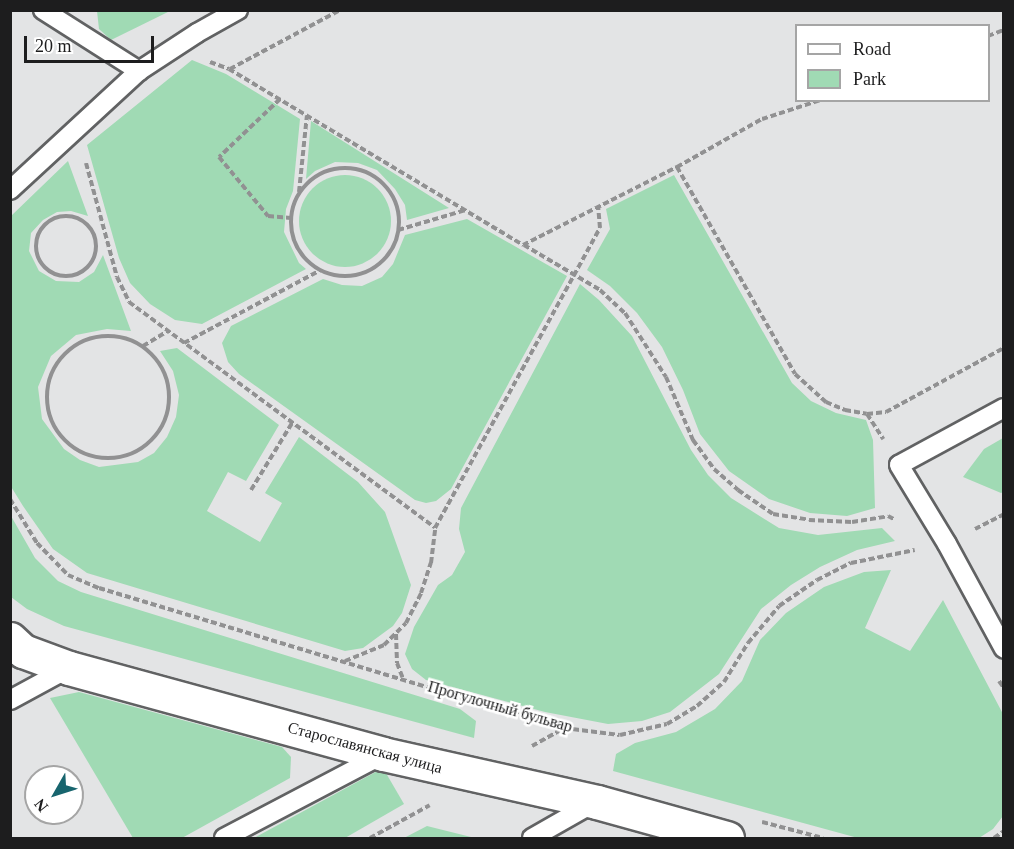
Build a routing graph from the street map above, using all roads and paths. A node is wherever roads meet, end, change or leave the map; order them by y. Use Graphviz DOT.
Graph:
graph roads {
  1 [pos="43,10"];
  2 [pos="238,10"];
  3 [pos="340,10"];
  4 [pos="139,71"];
  5 [pos="280,99"];
  6 [pos="815,102"];
  7 [pos="307,116"];
  8 [pos="75,129"];
  9 [pos="677,167"];
  10 [pos="10,190"];
  11 [pos="299,193"];
  12 [pos="598,206"];
  13 [pos="466,210"];
  14 [pos="291,218"];
  15 [pos="398,230"];
  16 [pos="104,231"];
  17 [pos="94,234"];
  18 [pos="523,245"];
  19 [pos="321,270"];
  20 [pos="575,273"];
  21 [pos="168,331"];
  22 [pos="184,343"];
  23 [pos="143,346"];
  24 [pos="1004,348"];
  25 [pos="1004,408"];
  26 [pos="292,423"];
  27 [pos="251,490"];
  28 [pos="10,499"];
  29 [pos="1004,514"];
  30 [pos="435,528"];
  31 [pos="947,544"];
  32 [pos="996,618"];
  33 [pos="396,633"];
  34 [pos="10,639"];
  35 [pos="1004,648"];
  36 [pos="344,662"];
  37 [pos="69,668"];
  38 [pos="403,680"];
  39 [pos="10,700"];
  40 [pos="564,728"];
  41 [pos="528,748"];
  42 [pos="383,754"];
  43 [pos="478,777"];
  44 [pos="597,802"];
  45 [pos="1004,831"];
  46 [pos="224,838"];
  47 [pos="370,838"];
  48 [pos="532,838"];
  49 [pos="727,838"];
  50 [pos="994,838"];
  1 -- 4 [label="lane"];
  2 -- 4 [label="lane"];
  3 -- 5 [label="path"];
  4 -- 8 [label="lane"];
  5 -- 7 [label="path"];
  5 -- 14 [label="path"];
  6 -- 9 [label="path"];
  7 -- 11 [label="path"];
  7 -- 13 [label="path"];
  8 -- 10 [label="lane"];
  8 -- 16 [label="path"];
  9 -- 12 [label="path"];
  9 -- 24 [label="path"];
  11 -- 14 [label="path"];
  11 -- 15 [label="path"];
  12 -- 18 [label="path"];
  12 -- 20 [label="path"];
  13 -- 15 [label="path"];
  13 -- 18 [label="path"];
  14 -- 19 [label="path"];
  15 -- 19 [label="path"];
  16 -- 17 [label="path"];
  16 -- 21 [label="path"];
  17 -- 17 [label="path"];
  18 -- 20 [label="path"];
  19 -- 22 [label="path"];
  20 -- 30 [label="path"];
  20 -- 31 [label="path"];
  21 -- 22 [label="path"];
  21 -- 23 [label="path"];
  22 -- 26 [label="path"];
  23 -- 23 [label="path"];
  25 -- 31 [label="lane"];
  26 -- 27 [label="path"];
  26 -- 30 [label="path"];
  28 -- 36 [label="path, Прогулочный бульвар"];
  29 -- 31 [label="path, Прогулочный бульвар"];
  30 -- 33 [label="path"];
  31 -- 32 [label="lane"];
  31 -- 40 [label="path, Прогулочный бульвар"];
  32 -- 35 [label="lane"];
  33 -- 36 [label="path"];
  33 -- 38 [label="path"];
  34 -- 37 [label="street, Старославянская улица"];
  36 -- 38 [label="path, Прогулочный бульвар"];
  37 -- 39 [label="lane"];
  37 -- 42 [label="street, Старославянская улица"];
  38 -- 40 [label="path, Прогулочный бульвар"];
  40 -- 41 [label="path"];
  42 -- 43 [label="street, Старославянская улица"];
  42 -- 46 [label="lane"];
  43 -- 44 [label="street, Старославянская улица"];
  43 -- 47 [label="path"];
  44 -- 48 [label="lane"];
  44 -- 49 [label="street, Старославянская улица"];
  45 -- 50 [label="path"];
}
